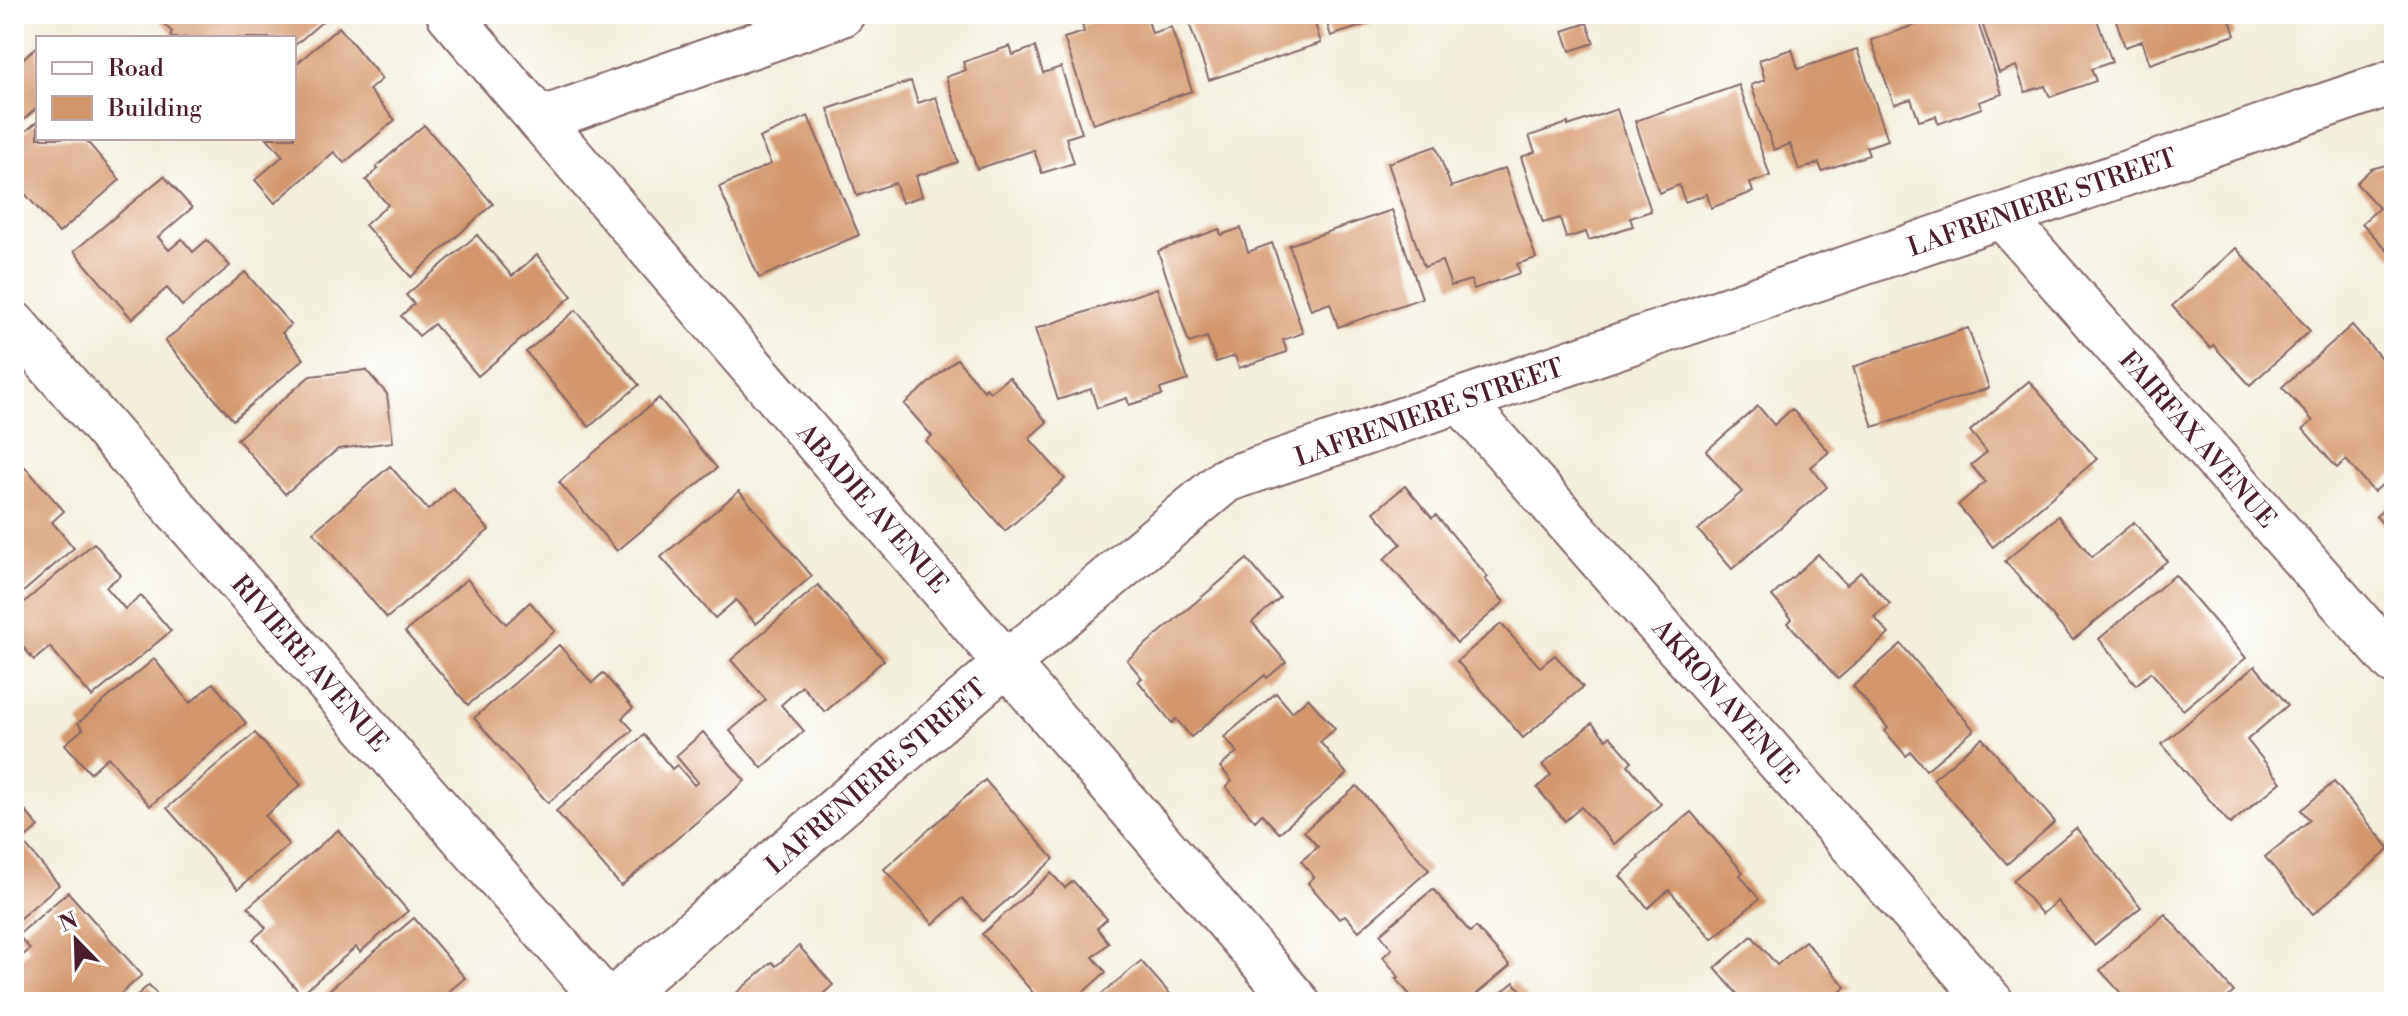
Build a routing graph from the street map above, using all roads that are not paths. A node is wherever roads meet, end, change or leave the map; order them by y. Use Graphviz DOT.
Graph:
graph roads {
  1 [pos="449,14"];
  2 [pos="842,14"];
  3 [pos="2394,82"];
  4 [pos="540,120"];
  5 [pos="2002,216"];
  6 [pos="14,324"];
  7 [pos="1461,401"];
  8 [pos="2394,662"];
  9 [pos="1007,663"];
  10 [pos="609,1002"];
  11 [pos="1297,1002"];
  12 [pos="1991,1002"];
  1 -- 4 [label="street, ABADIE AVENUE"];
  2 -- 4 [label="street"];
  3 -- 5 [label="street, LAFRENIERE STREET"];
  4 -- 9 [label="street, ABADIE AVENUE"];
  5 -- 7 [label="street, LAFRENIERE STREET"];
  5 -- 8 [label="street, FAIRFAX AVENUE"];
  6 -- 10 [label="street, RIVIERE AVENUE"];
  7 -- 9 [label="street, LAFRENIERE STREET"];
  7 -- 12 [label="street, AKRON AVENUE"];
  9 -- 10 [label="street, LAFRENIERE STREET"];
  9 -- 11 [label="street, ABADIE AVENUE"];
}
